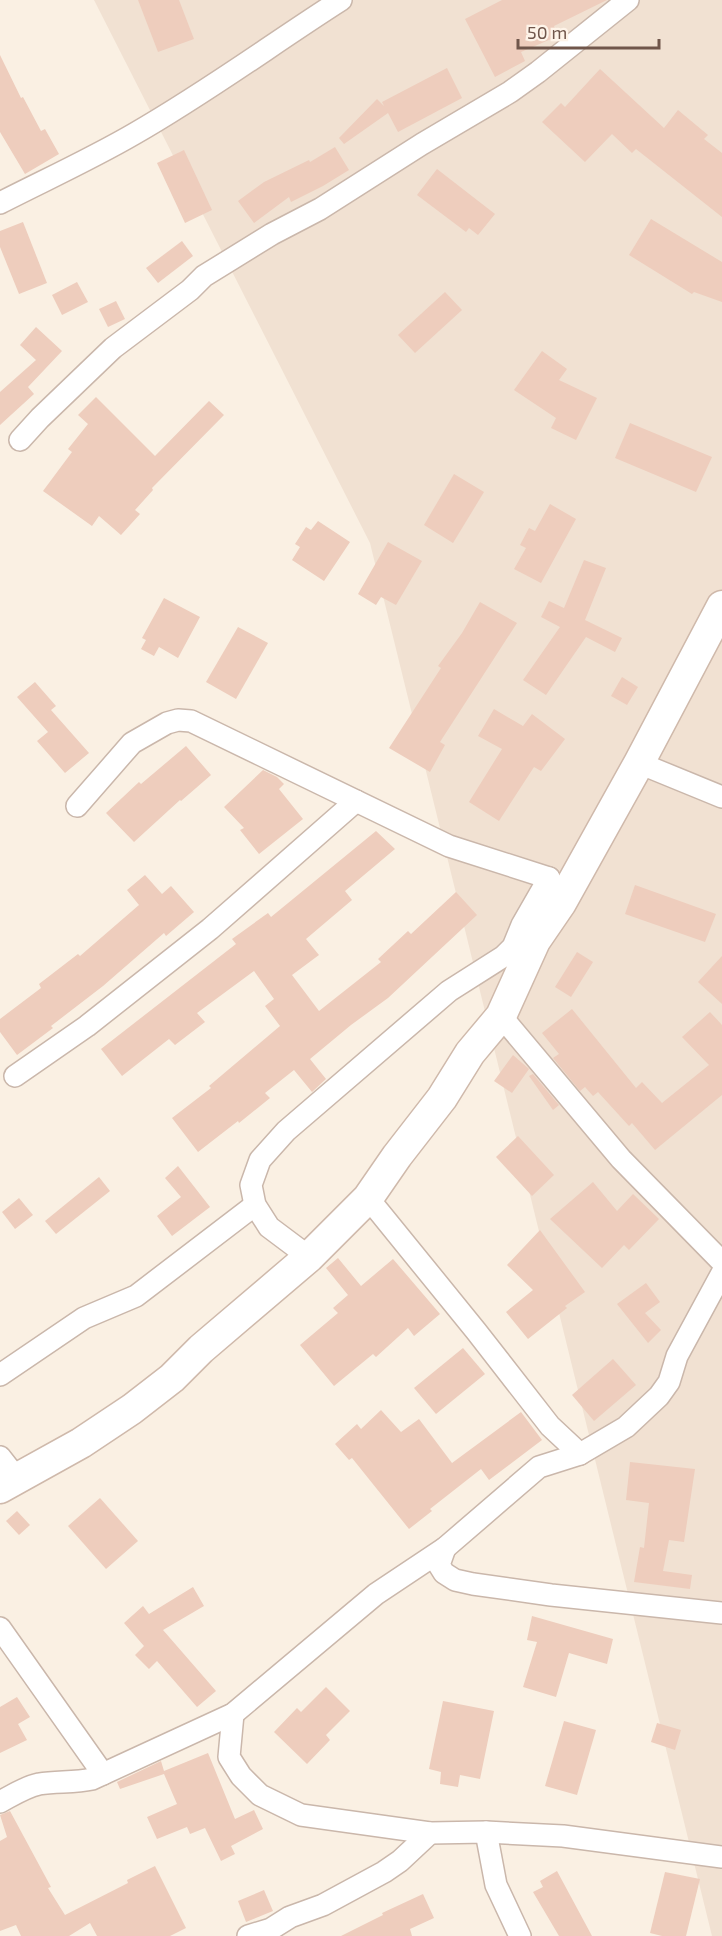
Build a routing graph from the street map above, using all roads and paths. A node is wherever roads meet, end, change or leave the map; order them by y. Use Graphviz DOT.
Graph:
graph roads {
  1 [pos="341,0"];
  2 [pos="628,0"];
  3 [pos="0,203"];
  4 [pos="20,440"];
  5 [pos="722,606"];
  6 [pos="639,762"];
  7 [pos="722,797"];
  8 [pos="356,801"];
  9 [pos="77,806"];
  10 [pos="555,891"];
  11 [pos="501,1016"];
  12 [pos="15,1076"];
  13 [pos="368,1198"];
  14 [pos="255,1205"];
  15 [pos="309,1257"];
  16 [pos="722,1262"];
  17 [pos="722,1273"];
  18 [pos="0,1375"];
  19 [pos="580,1454"];
  20 [pos="6,1475"];
  21 [pos="445,1548"];
  22 [pos="722,1613"];
  23 [pos="0,1628"];
  24 [pos="232,1714"];
  25 [pos="103,1774"];
  26 [pos="0,1802"];
  27 [pos="486,1832"];
  28 [pos="430,1833"];
  29 [pos="722,1857"];
  30 [pos="272,1932"];
  31 [pos="248,1936"];
  32 [pos="520,1936"];
  1 -- 3 [label="street"];
  2 -- 4 [label="street"];
  5 -- 6 [label="street"];
  6 -- 7 [label="street"];
  6 -- 10 [label="street"];
  8 -- 9 [label="street"];
  8 -- 10 [label="street"];
  8 -- 12 [label="street"];
  10 -- 11 [label="street"];
  10 -- 14 [label="street"];
  11 -- 13 [label="street"];
  11 -- 16 [label="street"];
  13 -- 15 [label="street"];
  13 -- 19 [label="street"];
  14 -- 15 [label="street"];
  14 -- 18 [label="street"];
  15 -- 20 [label="street"];
  17 -- 19 [label="street"];
  19 -- 21 [label="street"];
  21 -- 22 [label="street"];
  21 -- 24 [label="street"];
  23 -- 25 [label="street"];
  24 -- 25 [label="street"];
  24 -- 28 [label="street"];
  25 -- 26 [label="street"];
  27 -- 28 [label="street"];
  27 -- 29 [label="street"];
  27 -- 32 [label="street"];
  28 -- 30 [label="street"];
  30 -- 31 [label="street"];
}
